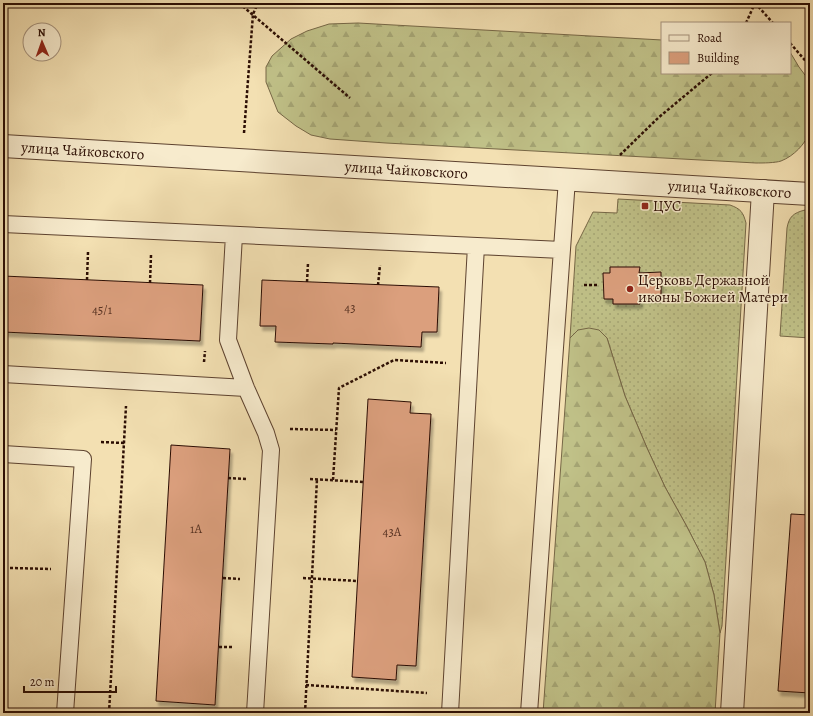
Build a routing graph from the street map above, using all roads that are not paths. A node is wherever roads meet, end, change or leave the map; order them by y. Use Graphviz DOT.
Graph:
graph roads {
  1 [pos="3,146"];
  2 [pos="567,179"];
  3 [pos="763,191"];
  4 [pos="810,194"];
  5 [pos="3,224"];
  6 [pos="234,235"];
  7 [pos="476,246"];
  8 [pos="562,250"];
  9 [pos="3,374"];
  10 [pos="246,388"];
  11 [pos="3,454"];
  12 [pos="65,713"];
  13 [pos="255,713"];
  14 [pos="450,713"];
  15 [pos="529,713"];
  16 [pos="732,713"];
  1 -- 2 [label="street, улица Чайковского"];
  2 -- 3 [label="street, улица Чайковского"];
  2 -- 8 [label="lane"];
  3 -- 4 [label="street, улица Чайковского"];
  3 -- 16 [label="street"];
  5 -- 6 [label="lane"];
  6 -- 7 [label="lane"];
  6 -- 10 [label="lane"];
  7 -- 8 [label="lane"];
  7 -- 14 [label="lane"];
  8 -- 15 [label="lane"];
  9 -- 10 [label="lane"];
  10 -- 13 [label="lane"];
  11 -- 12 [label="lane"];
}
